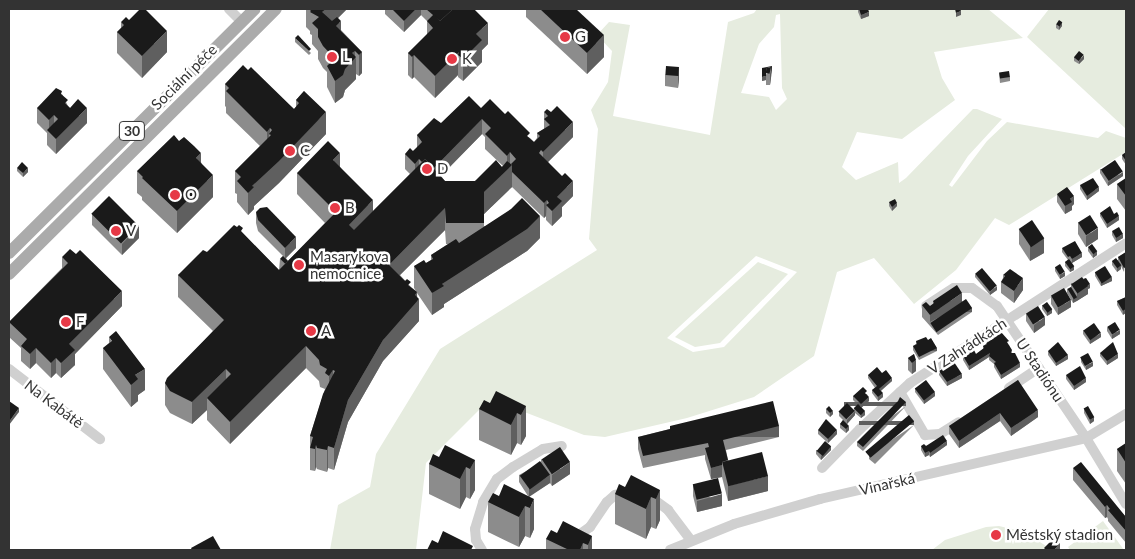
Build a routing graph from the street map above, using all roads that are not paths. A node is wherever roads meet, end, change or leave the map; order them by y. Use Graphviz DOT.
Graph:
graph roads {
  1 [pos="229,9"];
  2 [pos="255,9"];
  3 [pos="276,9"];
  4 [pos="242,22"];
  5 [pos="1126,243"];
  6 [pos="9,253"];
  7 [pos="9,274"];
  8 [pos="926,306"];
  9 [pos="1007,320"];
  10 [pos="1039,368"];
  11 [pos="9,369"];
  12 [pos="900,392"];
  13 [pos="996,397"];
  14 [pos="1126,414"];
  15 [pos="964,418"];
  16 [pos="1086,438"];
  17 [pos="100,439"];
  18 [pos="562,446"];
  19 [pos="822,468"];
  20 [pos="1126,504"];
  21 [pos="691,540"];
  22 [pos="562,543"];
  23 [pos="482,550"];
  24 [pos="670,550"];
  1 -- 4 [label="street"];
  2 -- 4 [label="main road, Sociální péče / 30"];
  3 -- 7 [label="main road, Sociální péče / 30"];
  4 -- 6 [label="main road, Sociální péče / 30"];
  5 -- 9 [label="street, V Zahrádkách"];
  8 -- 9 [label="street, U Stadiónu"];
  9 -- 10 [label="street, U Stadiónu"];
  9 -- 12 [label="street, V Zahrádkách"];
  10 -- 13 [label="street"];
  10 -- 16 [label="street, U Stadiónu"];
  11 -- 17 [label="street, Na Kabátě"];
  12 -- 15 [label="street"];
  12 -- 19 [label="street, V Zahrádkách"];
  14 -- 16 [label="street, Vinařská"];
  16 -- 20 [label="street, U Stadiónu"];
  16 -- 21 [label="street, Vinařská"];
  18 -- 23 [label="street"];
  21 -- 22 [label="street"];
  21 -- 24 [label="street, Vinařská"];
}
